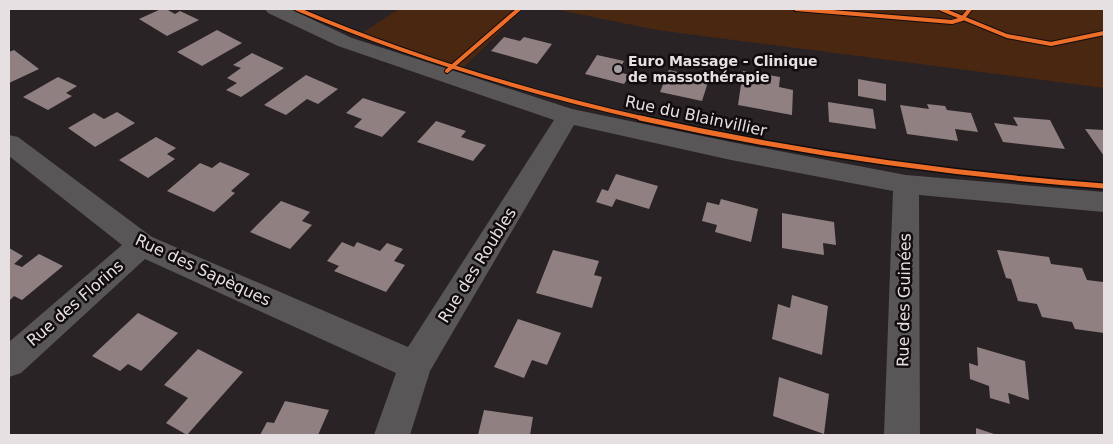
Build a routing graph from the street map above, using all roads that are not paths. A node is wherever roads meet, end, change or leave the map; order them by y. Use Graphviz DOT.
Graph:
graph roads {
  1 [pos="275,9"];
  2 [pos="568,116"];
  3 [pos="9,143"];
  4 [pos="906,184"];
  5 [pos="1104,202"];
  6 [pos="142,245"];
  7 [pos="9,362"];
  8 [pos="415,366"];
  9 [pos="392,435"];
  10 [pos="902,435"];
  1 -- 2 [label="street, Rue du Blainvillier"];
  2 -- 4 [label="street, Rue du Blainvillier"];
  2 -- 8 [label="street, Rue des Roubles"];
  3 -- 6 [label="street, Rue des Sapèques"];
  4 -- 5 [label="street, Rue du Blainvillier"];
  4 -- 10 [label="street, Rue des Guinées"];
  6 -- 7 [label="street, Rue des Florins"];
  6 -- 8 [label="street, Rue des Sapèques"];
  8 -- 9 [label="street, Rue des Roubles"];
}
